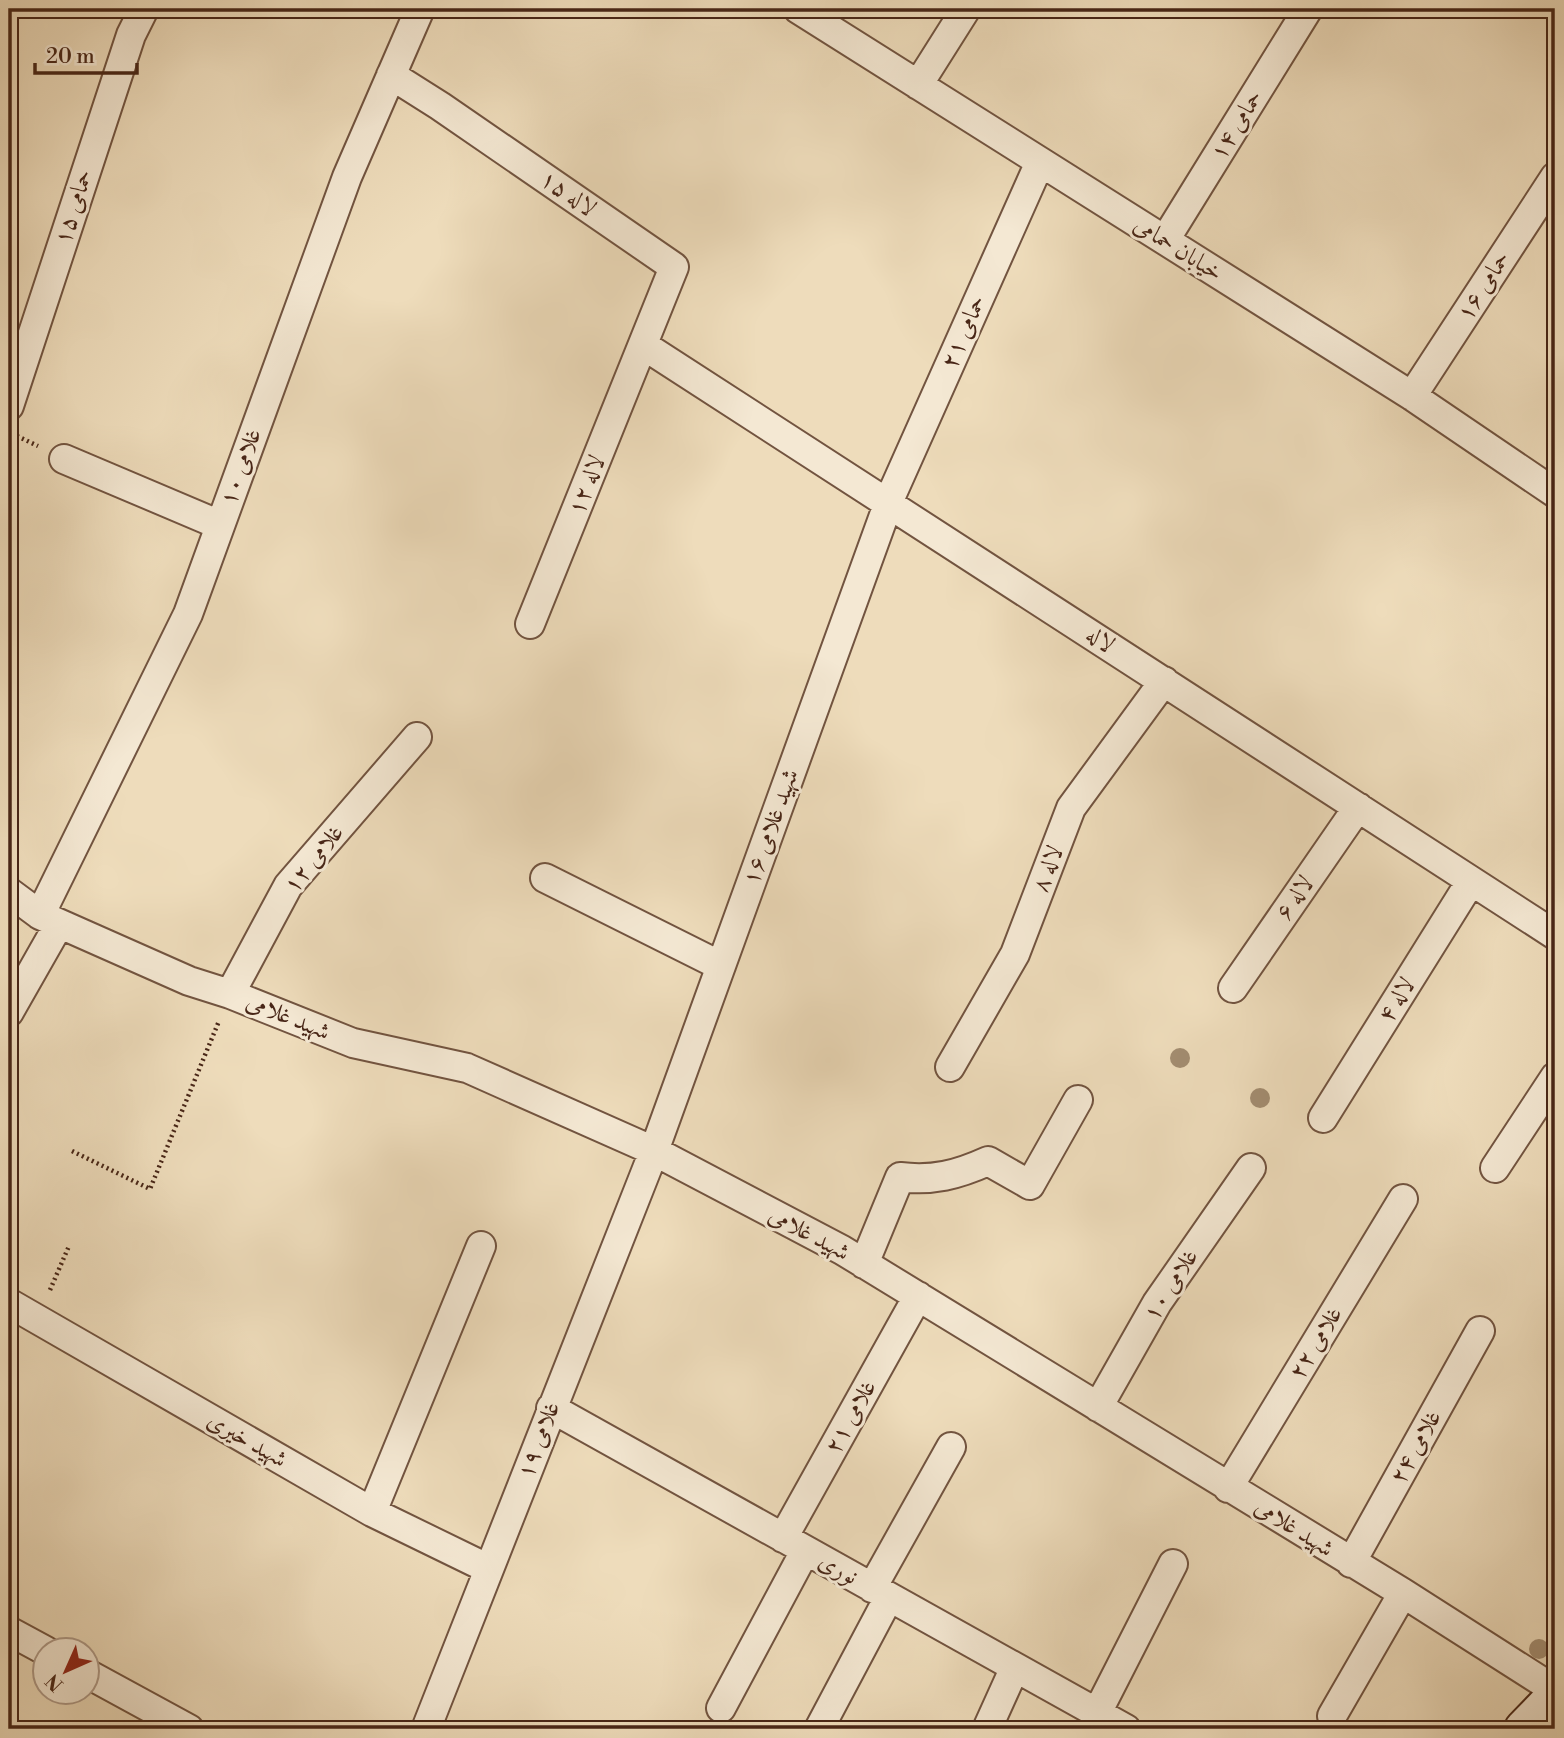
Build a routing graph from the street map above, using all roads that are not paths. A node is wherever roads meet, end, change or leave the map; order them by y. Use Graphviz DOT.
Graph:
graph roads {
  1 [pos="144,9"];
  2 [pos="420,9"];
  3 [pos="798,9"];
  4 [pos="966,9"];
  5 [pos="1308,9"];
  6 [pos="391,75"];
  7 [pos="918,85"];
  8 [pos="1040,162"];
  9 [pos="1555,177"];
  10 [pos="1165,240"];
  11 [pos="643,345"];
  12 [pos="1412,396"];
  13 [pos="9,406"];
  14 [pos="64,458"];
  15 [pos="1555,493"];
  16 [pos="889,503"];
  17 [pos="220,525"];
  18 [pos="530,624"];
  19 [pos="1164,681"];
  20 [pos="417,737"];
  21 [pos="1358,807"];
  22 [pos="545,878"];
  23 [pos="1471,881"];
  24 [pos="9,892"];
  25 [pos="49,920"];
  26 [pos="1555,935"];
  27 [pos="721,966"];
  28 [pos="1233,988"];
  29 [pos="230,994"];
  30 [pos="9,1012"];
  31 [pos="950,1067"];
  32 [pos="1555,1077"];
  33 [pos="1078,1100"];
  34 [pos="1323,1118"];
  35 [pos="654,1151"];
  36 [pos="1251,1168"];
  37 [pos="1494,1168"];
  38 [pos="1404,1199"];
  39 [pos="481,1246"];
  40 [pos="864,1264"];
  41 [pos="918,1296"];
  42 [pos="9,1303"];
  43 [pos="1480,1331"];
  44 [pos="1098,1407"];
  45 [pos="551,1408"];
  46 [pos="951,1447"];
  47 [pos="1228,1488"];
  48 [pos="372,1512"];
  49 [pos="794,1544"];
  50 [pos="1351,1563"];
  51 [pos="1173,1564"];
  52 [pos="489,1569"];
  53 [pos="881,1592"];
  54 [pos="1403,1593"];
  55 [pos="9,1632"];
  56 [pos="32,1644"];
  57 [pos="1015,1667"];
  58 [pos="102,1682"];
  59 [pos="1555,1690"];
  60 [pos="1555,1697"];
  61 [pos="721,1708"];
  62 [pos="1332,1716"];
  63 [pos="1109,1723"];
  64 [pos="189,1729"];
  65 [pos="426,1729"];
  66 [pos="819,1729"];
  67 [pos="987,1729"];
  68 [pos="1524,1729"];
  1 -- 13 [label="street, حمامی ۱۵"];
  2 -- 6 [label="street, غلامی ۱۰"];
  3 -- 7 [label="street, خیابان حمامی"];
  4 -- 7 [label="street"];
  5 -- 10 [label="street, حمامی ۱۴"];
  6 -- 11 [label="street, لاله ۱۵"];
  6 -- 17 [label="street, غلامی ۱۰"];
  7 -- 8 [label="street, خیابان حمامی"];
  8 -- 10 [label="street, خیابان حمامی"];
  8 -- 16 [label="street, حمامی ۲۱"];
  9 -- 12 [label="street, حمامی ۱۶"];
  10 -- 12 [label="street, خیابان حمامی"];
  11 -- 16 [label="street, لاله"];
  11 -- 18 [label="street, لاله ۱۲"];
  12 -- 15 [label="street, خیابان حمامی"];
  14 -- 17 [label="street"];
  16 -- 19 [label="street, لاله"];
  16 -- 27 [label="street, شهید غلامی ۱۶"];
  17 -- 25 [label="street, غلامی ۱۰"];
  19 -- 21 [label="street, لاله"];
  19 -- 31 [label="street, لاله ۸"];
  20 -- 29 [label="street, غلامی ۱۲"];
  21 -- 23 [label="street, لاله"];
  21 -- 28 [label="street, لاله ۶"];
  22 -- 27 [label="street"];
  23 -- 26 [label="street, لاله"];
  23 -- 34 [label="street, لاله ۴"];
  24 -- 25 [label="street, شهید غلامی"];
  25 -- 29 [label="street, شهید غلامی"];
  25 -- 30 [label="street, غلامی ۱۰"];
  27 -- 35 [label="street, شهید غلامی ۱۶"];
  29 -- 35 [label="street, شهید غلامی"];
  32 -- 37 [label="street"];
  33 -- 40 [label="street"];
  35 -- 40 [label="street, شهید غلامی"];
  35 -- 45 [label="street, غلامی ۱۹"];
  36 -- 44 [label="street, غلامی ۱۰"];
  38 -- 47 [label="street, غلامی ۲۲"];
  39 -- 48 [label="street"];
  40 -- 41 [label="street, شهید غلامی"];
  41 -- 44 [label="street, شهید غلامی"];
  41 -- 49 [label="street, غلامی ۲۱"];
  42 -- 48 [label="street, شهید خیری"];
  43 -- 50 [label="street, غلامی ۲۴"];
  44 -- 47 [label="street, شهید غلامی"];
  45 -- 49 [label="street, نوری"];
  45 -- 52 [label="street, غلامی ۱۹"];
  46 -- 53 [label="street"];
  47 -- 50 [label="street, شهید غلامی"];
  48 -- 52 [label="street, شهید خیری"];
  49 -- 53 [label="street, نوری"];
  49 -- 61 [label="street, غلامی ۲۱"];
  50 -- 54 [label="street, شهید غلامی"];
  51 -- 63 [label="street"];
  52 -- 65 [label="street, غلامی ۱۹"];
  53 -- 57 [label="street, نوری"];
  53 -- 66 [label="street"];
  54 -- 59 [label="street, شهید غلامی"];
  54 -- 62 [label="street"];
  55 -- 56 [label="street"];
  57 -- 63 [label="street, نوری"];
  57 -- 67 [label="street"];
  58 -- 64 [label="street"];
  60 -- 68 [label="street"];
}
